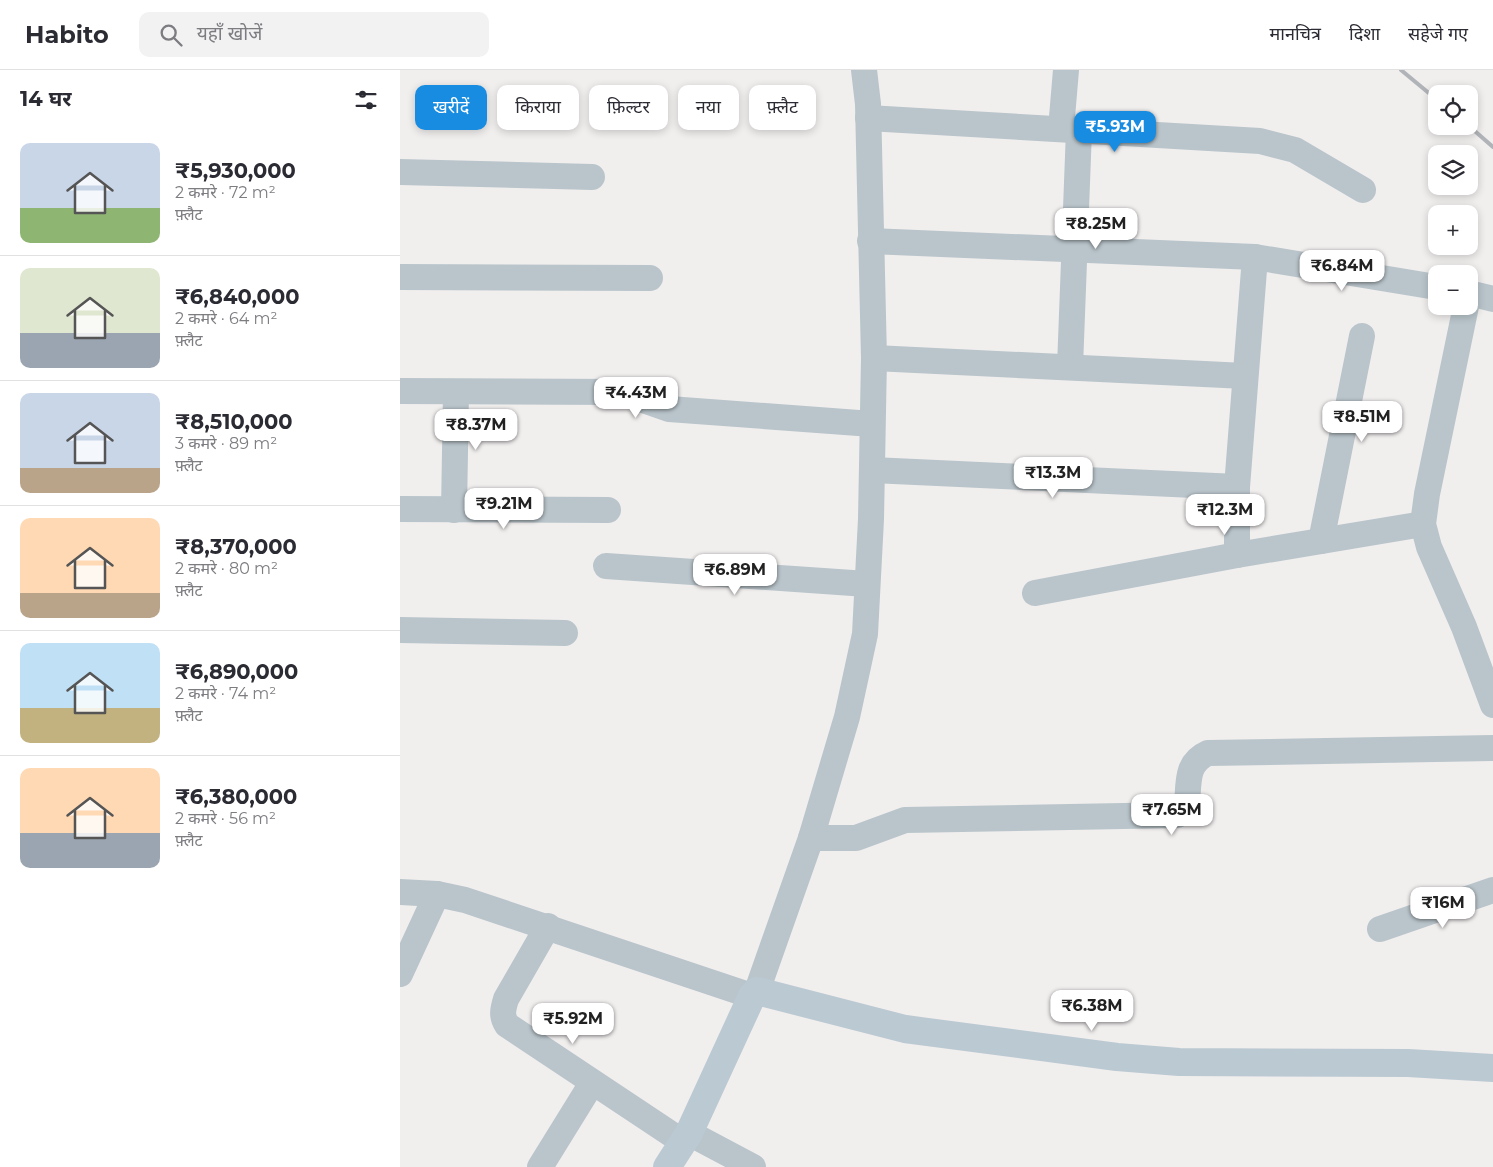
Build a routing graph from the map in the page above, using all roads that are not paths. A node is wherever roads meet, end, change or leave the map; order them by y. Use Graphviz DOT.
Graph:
graph roads {
  1 [pos="864,70"];
  2 [pos="1066,70"];
  3 [pos="868,118"];
  4 [pos="1070,130"];
  5 [pos="400,172"];
  6 [pos="592,177"];
  7 [pos="1363,190"];
  8 [pos="870,241"];
  9 [pos="1076,249"];
  10 [pos="1255,256"];
  11 [pos="400,277"];
  12 [pos="650,278"];
  13 [pos="1428,286"];
  14 [pos="1478,296"];
  15 [pos="1493,300"];
  16 [pos="1464,315"];
  17 [pos="1362,336"];
  18 [pos="874,358"];
  19 [pos="1070,367"];
  20 [pos="1245,376"];
  21 [pos="400,391"];
  22 [pos="456,392"];
  23 [pos="872,424"];
  24 [pos="872,470"];
  25 [pos="1236,487"];
  26 [pos="400,509"];
  27 [pos="454,510"];
  28 [pos="608,510"];
  29 [pos="1423,524"];
  30 [pos="1321,541"];
  31 [pos="1237,555"];
  32 [pos="606,566"];
  33 [pos="867,584"];
  34 [pos="1035,593"];
  35 [pos="400,630"];
  36 [pos="565,633"];
  37 [pos="1493,705"];
  38 [pos="1493,748"];
  39 [pos="811,838"];
  40 [pos="1493,890"];
  41 [pos="400,892"];
  42 [pos="437,894"];
  43 [pos="548,926"];
  44 [pos="1380,929"];
  45 [pos="400,974"];
  46 [pos="755,993"];
  47 [pos="1493,1068"];
  48 [pos="592,1083"];
  49 [pos="686,1138"];
  50 [pos="540,1167"];
  51 [pos="667,1167"];
  52 [pos="753,1167"];
  1 -- 3 [label="street"];
  2 -- 4 [label="street"];
  3 -- 4 [label="street"];
  3 -- 8 [label="street"];
  4 -- 7 [label="street"];
  4 -- 9 [label="street"];
  5 -- 6 [label="street"];
  8 -- 9 [label="street"];
  8 -- 18 [label="street"];
  9 -- 10 [label="street"];
  9 -- 19 [label="street"];
  10 -- 13 [label="street"];
  10 -- 20 [label="street"];
  11 -- 12 [label="street"];
  14 -- 15 [label="street"];
  16 -- 29 [label="street"];
  17 -- 30 [label="street"];
  18 -- 19 [label="street"];
  18 -- 23 [label="street"];
  19 -- 20 [label="street"];
  20 -- 25 [label="street"];
  21 -- 22 [label="street"];
  22 -- 23 [label="street"];
  22 -- 27 [label="street"];
  23 -- 24 [label="street"];
  24 -- 25 [label="street"];
  24 -- 33 [label="street"];
  25 -- 31 [label="street"];
  26 -- 27 [label="street"];
  27 -- 28 [label="street"];
  29 -- 30 [label="street"];
  29 -- 37 [label="street"];
  30 -- 31 [label="street"];
  31 -- 34 [label="street"];
  32 -- 33 [label="street"];
  33 -- 39 [label="street"];
  35 -- 36 [label="street"];
  38 -- 39 [label="street"];
  39 -- 46 [label="street"];
  40 -- 44 [label="street"];
  41 -- 42 [label="street"];
  42 -- 43 [label="street"];
  42 -- 45 [label="street"];
  43 -- 46 [label="street"];
  43 -- 48 [label="street"];
  46 -- 47 [label="street"];
  46 -- 49 [label="street"];
  48 -- 49 [label="street"];
  48 -- 50 [label="street"];
  49 -- 51 [label="street"];
  49 -- 52 [label="street"];
}
